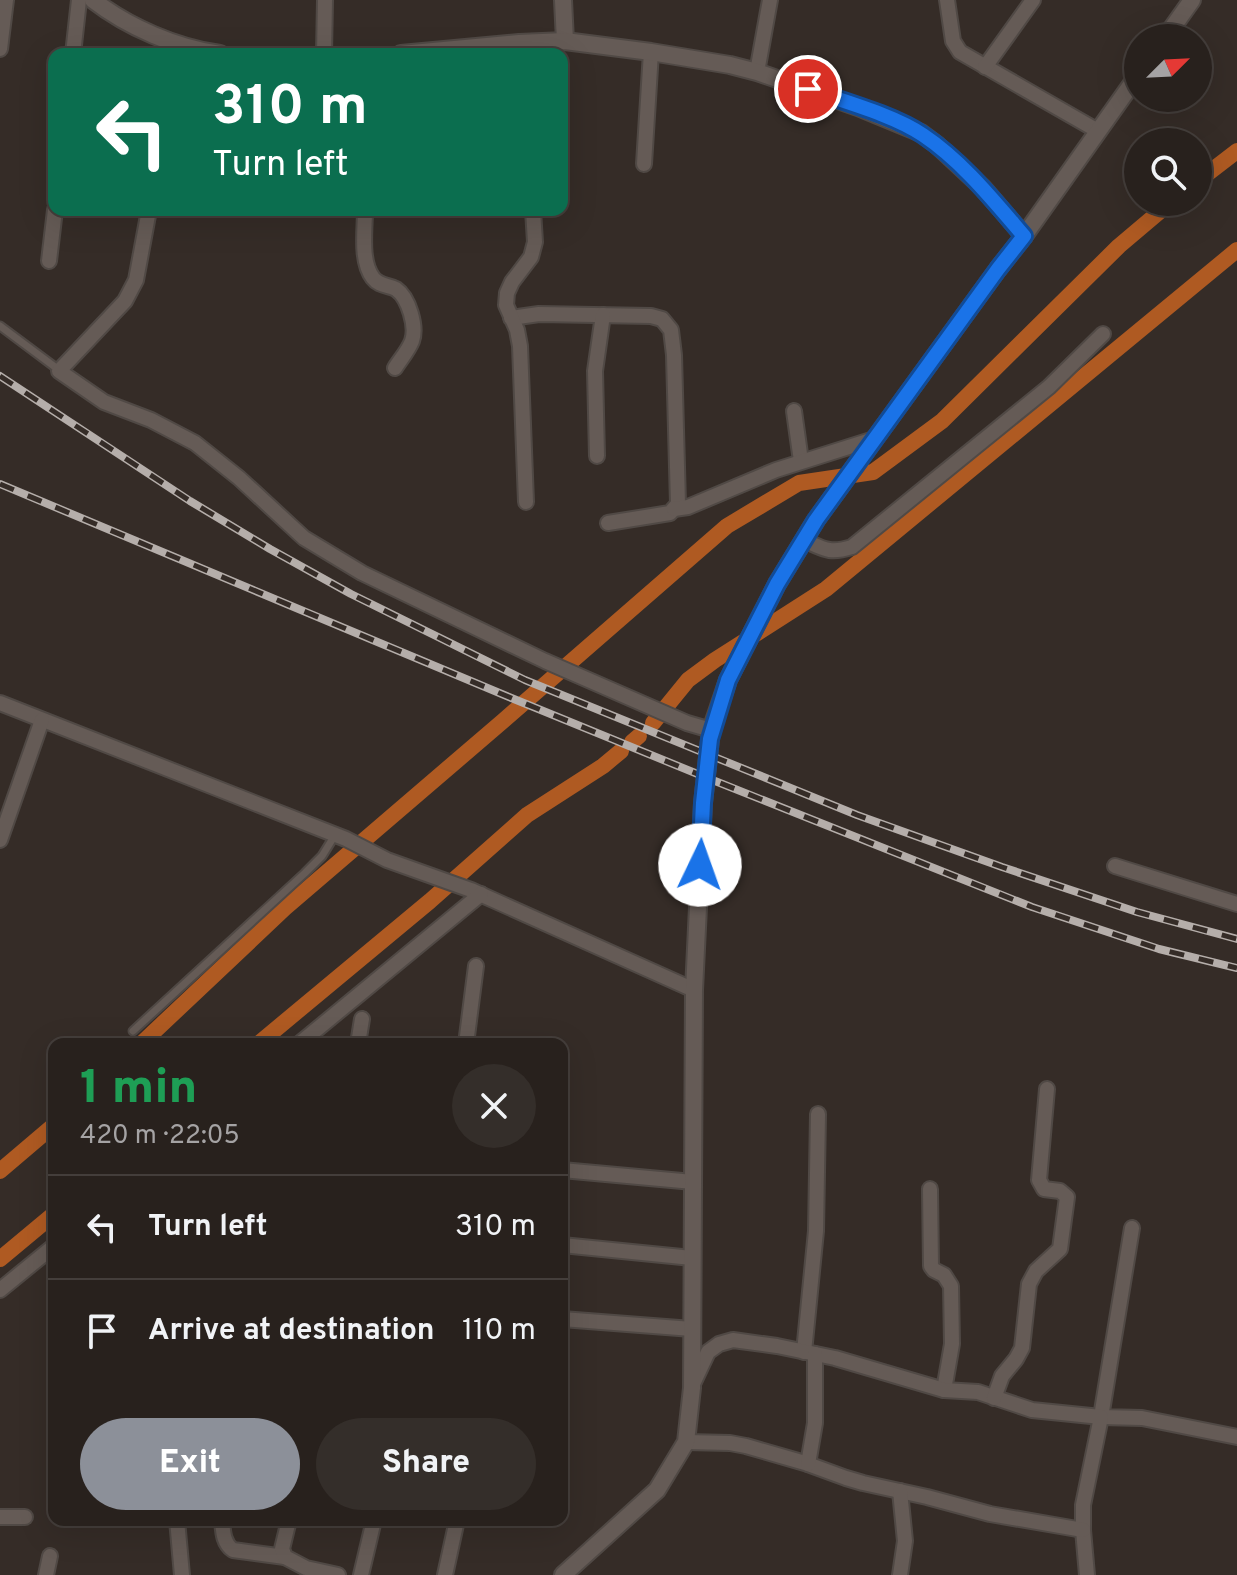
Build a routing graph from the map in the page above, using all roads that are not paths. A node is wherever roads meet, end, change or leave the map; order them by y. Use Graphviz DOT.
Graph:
graph roads {
  1 [pos="6,0"];
  2 [pos="79,0"];
  3 [pos="93,0"];
  4 [pos="325,0"];
  5 [pos="563,0"];
  6 [pos="770,0"];
  7 [pos="947,0"];
  8 [pos="1033,0"];
  9 [pos="1192,0"];
  10 [pos="1175,24"];
  11 [pos="565,41"];
  12 [pos="167,47"];
  13 [pos="74,48"];
  14 [pos="324,48"];
  15 [pos="525,48"];
  16 [pos="0,49"];
  17 [pos="651,52"];
  18 [pos="985,67"];
  19 [pos="757,72"];
  20 [pos="1124,95"];
  21 [pos="1098,131"];
  22 [pos="644,164"];
  23 [pos="54,216"];
  24 [pos="148,216"];
  25 [pos="365,216"];
  26 [pos="533,216"];
  27 [pos="1024,236"];
  28 [pos="49,261"];
  29 [pos="603,315"];
  30 [pos="511,318"];
  31 [pos="0,326"];
  32 [pos="1103,334"];
  33 [pos="395,368"];
  34 [pos="59,371"];
  35 [pos="794,411"];
  36 [pos="870,445"];
  37 [pos="597,456"];
  38 [pos="801,461"];
  39 [pos="526,502"];
  40 [pos="674,509"];
  41 [pos="608,523"];
  42 [pos="804,540"];
  43 [pos="0,703"];
  44 [pos="42,720"];
  45 [pos="711,730"];
  46 [pos="340,837"];
  47 [pos="0,840"];
  48 [pos="1115,866"];
  49 [pos="476,892"];
  50 [pos="1237,904"];
  51 [pos="476,966"];
  52 [pos="694,990"];
  53 [pos="362,1019"];
  54 [pos="133,1031"];
  55 [pos="306,1038"];
  56 [pos="359,1038"];
  57 [pos="467,1038"];
  58 [pos="1047,1089"];
  59 [pos="818,1114"];
  60 [pos="568,1171"];
  61 [pos="693,1182"];
  62 [pos="930,1189"];
  63 [pos="1132,1228"];
  64 [pos="568,1246"];
  65 [pos="48,1251"];
  66 [pos="692,1258"];
  67 [pos="0,1290"];
  68 [pos="568,1319"];
  69 [pos="692,1329"];
  70 [pos="810,1353"];
  71 [pos="692,1388"];
  72 [pos="944,1390"];
  73 [pos="994,1398"];
  74 [pos="1101,1417"];
  75 [pos="1237,1437"];
  76 [pos="686,1442"];
  77 [pos="808,1464"];
  78 [pos="900,1491"];
  79 [pos="0,1517"];
  80 [pos="25,1517"];
  81 [pos="178,1526"];
  82 [pos="223,1526"];
  83 [pos="288,1526"];
  84 [pos="373,1526"];
  85 [pos="456,1526"];
  86 [pos="1083,1530"];
  87 [pos="50,1556"];
  88 [pos="285,1557"];
  89 [pos="46,1575"];
  90 [pos="182,1575"];
  91 [pos="338,1575"];
  92 [pos="361,1575"];
  93 [pos="445,1575"];
  94 [pos="563,1575"];
  95 [pos="900,1575"];
  96 [pos="1087,1575"];
  1 -- 16 [label="street"];
  2 -- 13 [label="street"];
  3 -- 12 [label="street"];
  4 -- 14 [label="street"];
  5 -- 11 [label="street"];
  6 -- 19 [label="street"];
  7 -- 18 [label="street"];
  8 -- 18 [label="street"];
  9 -- 10 [label="street"];
  11 -- 15 [label="street"];
  11 -- 17 [label="street"];
  17 -- 19 [label="street"];
  17 -- 22 [label="street"];
  18 -- 21 [label="street"];
  19 -- 27 [label="street"];
  20 -- 21 [label="street"];
  21 -- 27 [label="street"];
  23 -- 28 [label="street"];
  24 -- 34 [label="street"];
  25 -- 33 [label="street"];
  26 -- 30 [label="street"];
  27 -- 36 [label="street"];
  29 -- 30 [label="street"];
  29 -- 37 [label="street"];
  29 -- 40 [label="street"];
  30 -- 39 [label="street"];
  31 -- 34 [label="lane"];
  32 -- 42 [label="street"];
  34 -- 45 [label="street"];
  35 -- 38 [label="street"];
  36 -- 38 [label="street"];
  36 -- 42 [label="street"];
  38 -- 40 [label="street"];
  40 -- 41 [label="street"];
  42 -- 45 [label="street"];
  43 -- 44 [label="street"];
  44 -- 46 [label="street"];
  44 -- 47 [label="street"];
  45 -- 52 [label="street"];
  46 -- 49 [label="street"];
  46 -- 54 [label="lane"];
  48 -- 50 [label="street"];
  49 -- 52 [label="street"];
  49 -- 55 [label="street"];
  51 -- 57 [label="street"];
  52 -- 61 [label="street"];
  53 -- 56 [label="street"];
  58 -- 73 [label="street"];
  59 -- 70 [label="street"];
  60 -- 61 [label="street"];
  61 -- 66 [label="street"];
  62 -- 72 [label="street"];
  63 -- 74 [label="street"];
  64 -- 66 [label="street"];
  65 -- 67 [label="street"];
  66 -- 69 [label="street"];
  68 -- 69 [label="street"];
  69 -- 71 [label="street"];
  70 -- 71 [label="street"];
  70 -- 72 [label="street"];
  70 -- 77 [label="street"];
  71 -- 76 [label="street"];
  72 -- 73 [label="street"];
  73 -- 74 [label="street"];
  74 -- 75 [label="street"];
  74 -- 86 [label="street"];
  76 -- 77 [label="street"];
  76 -- 94 [label="street"];
  77 -- 78 [label="street"];
  78 -- 86 [label="street"];
  78 -- 95 [label="street"];
  79 -- 80 [label="street"];
  81 -- 90 [label="street"];
  82 -- 88 [label="street"];
  83 -- 88 [label="street"];
  84 -- 92 [label="street"];
  85 -- 93 [label="street"];
  86 -- 96 [label="street"];
  87 -- 89 [label="street"];
  88 -- 91 [label="street"];
}
